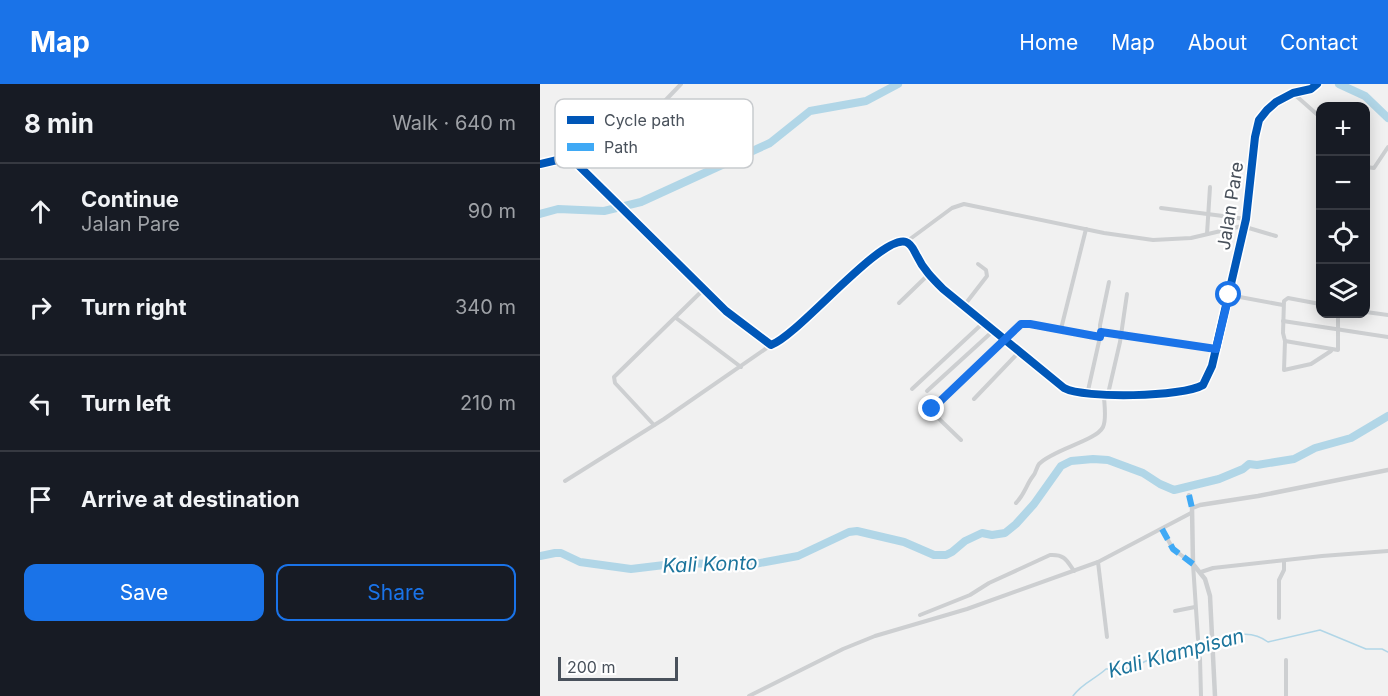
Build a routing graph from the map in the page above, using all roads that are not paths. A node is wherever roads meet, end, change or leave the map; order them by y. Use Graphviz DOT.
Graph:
graph roads {
  1 [pos="681,84"];
  2 [pos="1317,84"];
  3 [pos="1293,93"];
  4 [pos="667,99"];
  5 [pos="1316,113"];
  6 [pos="1388,147"];
  7 [pos="555,160"];
  8 [pos="540,164"];
  9 [pos="580,168"];
  10 [pos="1370,168"];
  11 [pos="1210,187"];
  12 [pos="1161,208"];
  13 [pos="1208,213"];
  14 [pos="1246,219"];
  15 [pos="1245,227"];
  16 [pos="1086,229"];
  17 [pos="1207,234"];
  18 [pos="1276,236"];
  19 [pos="906,242"];
  20 [pos="978,264"];
  21 [pos="929,274"];
  22 [pos="1110,282"];
  23 [pos="704,290"];
  24 [pos="1127,294"];
  25 [pos="1229,295"];
  26 [pos="899,303"];
  27 [pos="1316,303"];
  28 [pos="1283,305"];
  29 [pos="963,307"];
  30 [pos="1370,313"];
  31 [pos="1388,315"];
  32 [pos="676,318"];
  33 [pos="1338,318"];
  34 [pos="1283,321"];
  35 [pos="983,324"];
  36 [pos="1060,329"];
  37 [pos="1339,330"];
  38 [pos="993,331"];
  39 [pos="1100,335"];
  40 [pos="1121,335"];
  41 [pos="1388,337"];
  42 [pos="1004,340"];
  43 [pos="1285,341"];
  44 [pos="771,345"];
  45 [pos="1216,349"];
  46 [pos="1332,351"];
  47 [pos="1019,352"];
  48 [pos="741,367"];
  49 [pos="926,376"];
  50 [pos="934,384"];
  51 [pos="912,390"];
  52 [pos="927,391"];
  53 [pos="1106,394"];
  54 [pos="1087,395"];
  55 [pos="974,399"];
  56 [pos="654,425"];
  57 [pos="961,440"];
  58 [pos="1388,470"];
  59 [pos="565,481"];
  60 [pos="1189,495"];
  61 [pos="1016,503"];
  62 [pos="1192,511"];
  63 [pos="1162,529"];
  64 [pos="1388,551"];
  65 [pos="1284,561"];
  66 [pos="1098,562"];
  67 [pos="1193,564"];
  68 [pos="1074,571"];
  69 [pos="1201,572"];
  70 [pos="1196,608"];
  71 [pos="1175,611"];
  72 [pos="920,615"];
  73 [pos="1279,618"];
  74 [pos="1107,637"];
  75 [pos="1198,639"];
  76 [pos="1200,658"];
  77 [pos="1287,660"];
  78 [pos="749,696"];
  79 [pos="1201,696"];
  80 [pos="1215,696"];
  81 [pos="1286,696"];
  1 -- 4 [label="street"];
  2 -- 3 [label="street, Jalan Pare"];
  3 -- 5 [label="street"];
  3 -- 14 [label="street, Jalan Pare"];
  6 -- 10 [label="street"];
  7 -- 8 [label="street"];
  9 -- 23 [label="street"];
  11 -- 13 [label="street"];
  12 -- 13 [label="street"];
  13 -- 14 [label="street"];
  13 -- 17 [label="street"];
  14 -- 15 [label="street, Jalan Pare"];
  15 -- 17 [label="street"];
  15 -- 18 [label="street"];
  15 -- 25 [label="street, Jalan Pare"];
  16 -- 17 [label="street"];
  16 -- 19 [label="street"];
  16 -- 36 [label="street"];
  19 -- 21 [label="street"];
  19 -- 44 [label="street"];
  20 -- 29 [label="street"];
  21 -- 26 [label="street"];
  21 -- 29 [label="street"];
  22 -- 39 [label="street"];
  23 -- 32 [label="street"];
  23 -- 44 [label="street"];
  24 -- 40 [label="street"];
  25 -- 28 [label="street"];
  25 -- 45 [label="street, Jalan Pare"];
  27 -- 28 [label="street"];
  28 -- 34 [label="street"];
  29 -- 35 [label="street"];
  30 -- 31 [label="street"];
  32 -- 48 [label="street"];
  32 -- 56 [label="street"];
  33 -- 37 [label="street"];
  34 -- 37 [label="street"];
  34 -- 43 [label="street"];
  35 -- 38 [label="street"];
  35 -- 49 [label="street"];
  36 -- 39 [label="street"];
  36 -- 42 [label="street"];
  37 -- 41 [label="street"];
  37 -- 46 [label="street"];
  38 -- 42 [label="street"];
  38 -- 50 [label="street"];
  39 -- 40 [label="street"];
  39 -- 54 [label="street"];
  40 -- 45 [label="street"];
  40 -- 53 [label="street"];
  42 -- 47 [label="street"];
  42 -- 57 [label="street"];
  43 -- 46 [label="street"];
  43 -- 46 [label="street"];
  44 -- 48 [label="street"];
  45 -- 53 [label="street, Jalan Pare"];
  47 -- 54 [label="street"];
  47 -- 55 [label="street"];
  48 -- 56 [label="street"];
  49 -- 50 [label="street"];
  49 -- 51 [label="street"];
  50 -- 52 [label="street"];
  53 -- 54 [label="street"];
  53 -- 61 [label="street"];
  56 -- 59 [label="street"];
  58 -- 62 [label="street"];
  60 -- 62 [label="street"];
  62 -- 63 [label="street"];
  62 -- 67 [label="street"];
  63 -- 66 [label="street"];
  63 -- 67 [label="street"];
  64 -- 65 [label="street"];
  65 -- 69 [label="street"];
  65 -- 73 [label="street"];
  66 -- 68 [label="street"];
  66 -- 74 [label="street"];
  67 -- 69 [label="street"];
  67 -- 70 [label="street"];
  68 -- 72 [label="street"];
  68 -- 78 [label="street"];
  69 -- 80 [label="street"];
  70 -- 71 [label="street"];
  70 -- 75 [label="street"];
  76 -- 79 [label="street"];
  77 -- 81 [label="street"];
}
